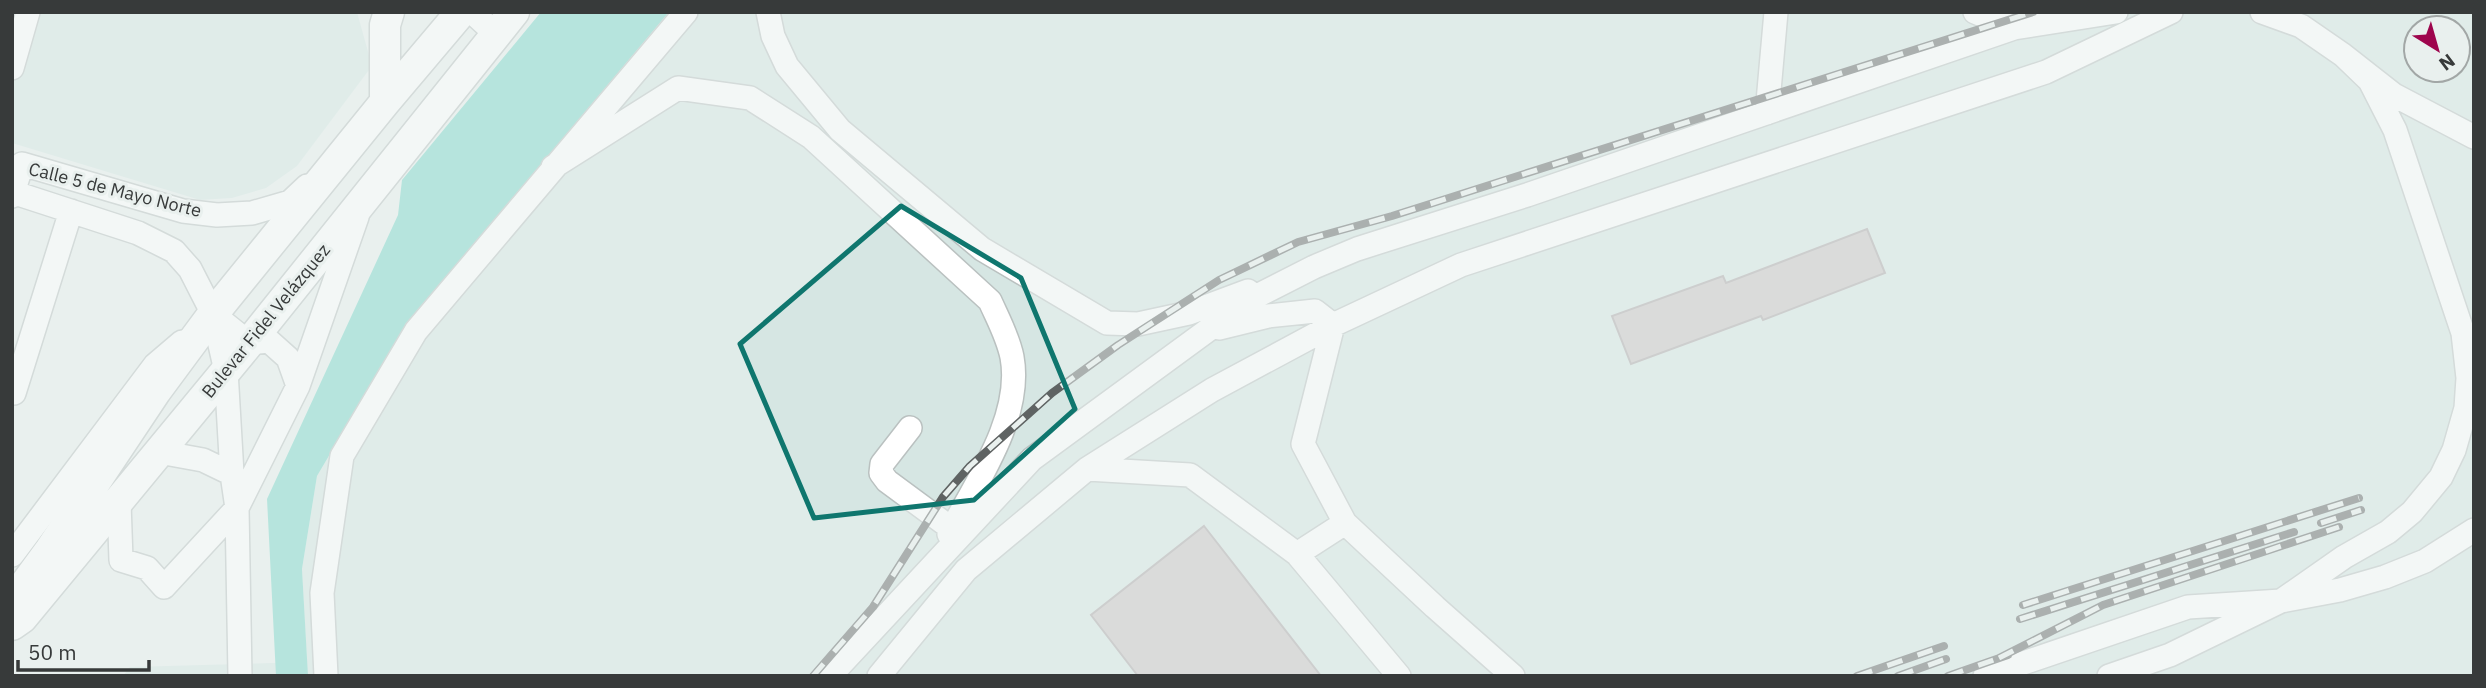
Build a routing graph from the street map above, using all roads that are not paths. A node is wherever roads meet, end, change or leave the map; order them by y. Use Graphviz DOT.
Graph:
graph roads {
  1 [pos="28,12"];
  2 [pos="388,12"];
  3 [pos="461,12"];
  4 [pos="472,12"];
  5 [pos="686,12"];
  6 [pos="768,12"];
  7 [pos="1776,12"];
  8 [pos="1975,12"];
  9 [pos="2116,12"];
  10 [pos="2171,12"];
  11 [pos="2262,12"];
  12 [pos="505,23"];
  13 [pos="2014,28"];
  14 [pos="2343,55"];
  15 [pos="12,68"];
  16 [pos="386,102"];
  17 [pos="1767,113"];
  18 [pos="2474,137"];
  19 [pos="342,156"];
  20 [pos="16,159"];
  21 [pos="553,167"];
  22 [pos="13,193"];
  23 [pos="362,201"];
  24 [pos="71,211"];
  25 [pos="1314,267"];
  26 [pos="214,314"];
  27 [pos="1333,325"];
  28 [pos="1207,331"];
  29 [pos="249,343"];
  30 [pos="226,371"];
  31 [pos="298,386"];
  32 [pos="14,393"];
  33 [pos="910,428"];
  34 [pos="159,453"];
  35 [pos="1087,469"];
  36 [pos="232,474"];
  37 [pos="119,502"];
  38 [pos="237,508"];
  39 [pos="1345,523"];
  40 [pos="952,528"];
  41 [pos="2474,530"];
  42 [pos="1297,554"];
  43 [pos="12,555"];
  44 [pos="934,562"];
  45 [pos="2281,601"];
  46 [pos="12,602"];
  47 [pos="12,625"];
  48 [pos="240,676"];
  49 [pos="326,676"];
  50 [pos="830,676"];
  51 [pos="879,676"];
  52 [pos="1399,676"];
  53 [pos="1513,676"];
  54 [pos="1985,676"];
  55 [pos="2109,676"];
  1 -- 15 [label="street"];
  2 -- 16 [label="main road"];
  3 -- 16 [label="main road"];
  4 -- 12 [label="street"];
  5 -- 21 [label="street"];
  6 -- 25 [label="street"];
  7 -- 17 [label="street"];
  8 -- 13 [label="street"];
  9 -- 13 [label="street"];
  10 -- 27 [label="street"];
  11 -- 14 [label="street"];
  12 -- 23 [label="main road, Bulevar Fidel Velázquez"];
  13 -- 17 [label="street"];
  14 -- 18 [label="street"];
  14 -- 45 [label="street"];
  16 -- 19 [label="main road"];
  17 -- 25 [label="street"];
  19 -- 20 [label="street, Calle 5 de Mayo Norte"];
  19 -- 26 [label="main road"];
  20 -- 22 [label="street, Calle 5 de Mayo Norte"];
  21 -- 40 [label="street"];
  21 -- 49 [label="street"];
  22 -- 24 [label="street, Calle 5 de Mayo Norte"];
  23 -- 29 [label="main road, Bulevar Fidel Velázquez"];
  23 -- 31 [label="street"];
  24 -- 26 [label="street, Calle 5 de Mayo Norte"];
  24 -- 32 [label="street"];
  25 -- 28 [label="street"];
  26 -- 29 [label="street, Calle 5 de Mayo Norte"];
  26 -- 30 [label="street"];
  26 -- 43 [label="street"];
  26 -- 46 [label="main road"];
  27 -- 28 [label="street"];
  27 -- 35 [label="street"];
  27 -- 39 [label="street"];
  28 -- 44 [label="street"];
  29 -- 30 [label="main road, Bulevar Fidel Velázquez"];
  29 -- 31 [label="street"];
  30 -- 34 [label="main road, Bulevar Fidel Velázquez"];
  30 -- 36 [label="street"];
  31 -- 38 [label="street"];
  33 -- 40 [label="street"];
  34 -- 36 [label="street"];
  34 -- 37 [label="main road, Bulevar Fidel Velázquez"];
  35 -- 42 [label="street"];
  35 -- 51 [label="street"];
  36 -- 38 [label="street"];
  37 -- 38 [label="street"];
  37 -- 47 [label="main road, Bulevar Fidel Velázquez"];
  38 -- 48 [label="street"];
  39 -- 42 [label="street"];
  39 -- 53 [label="street"];
  40 -- 44 [label="street"];
  41 -- 45 [label="street"];
  42 -- 52 [label="street"];
  44 -- 50 [label="street"];
  45 -- 54 [label="street"];
  45 -- 55 [label="street"];
}
